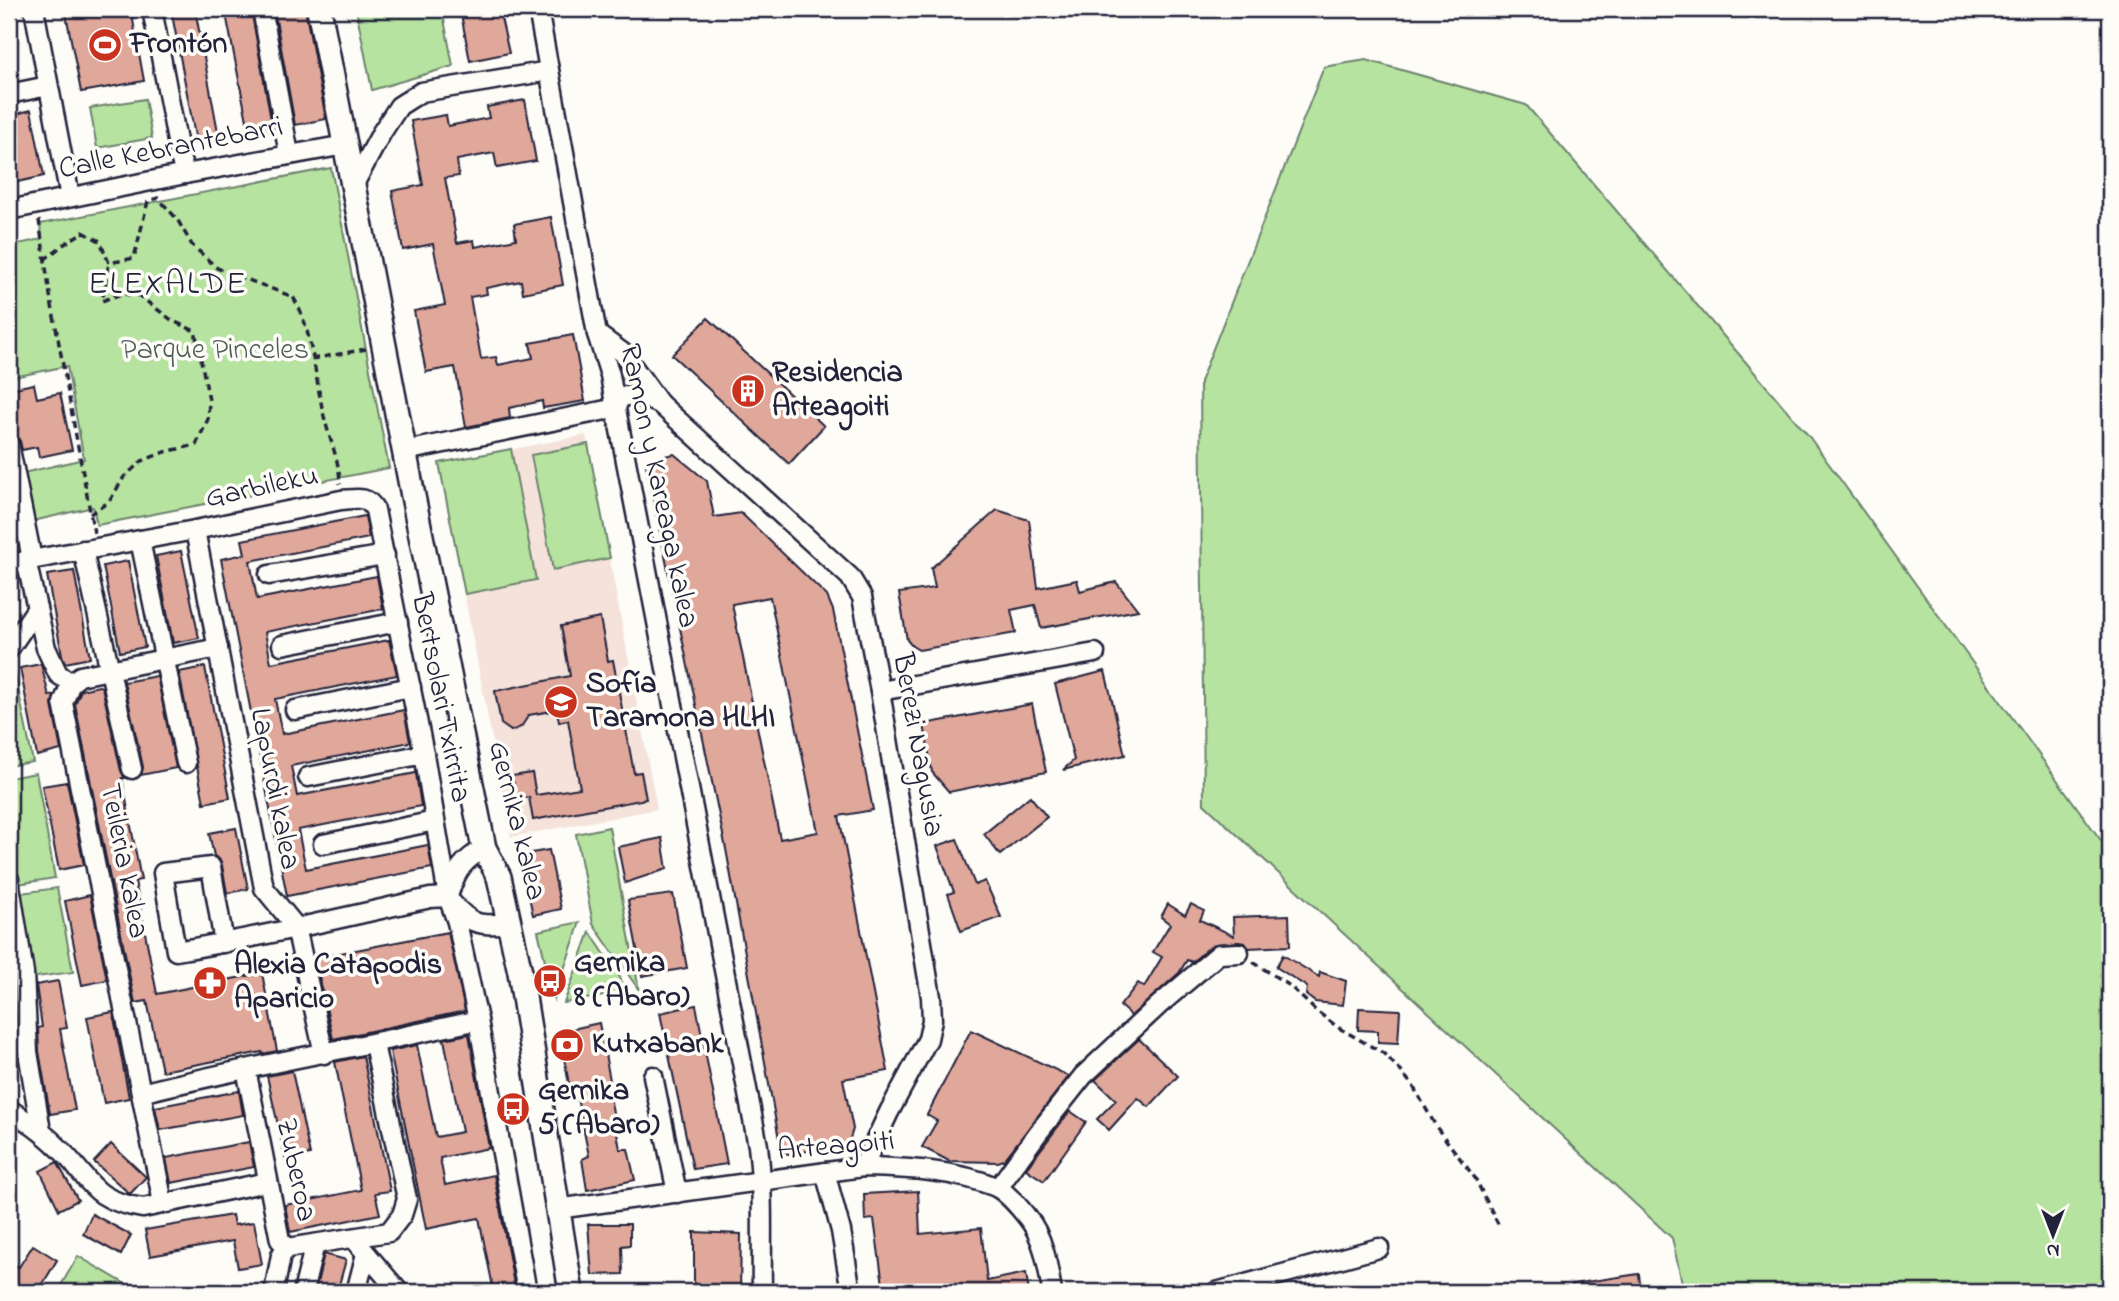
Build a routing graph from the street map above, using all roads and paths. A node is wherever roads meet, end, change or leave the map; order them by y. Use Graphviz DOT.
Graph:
graph roads {
  1 [pos="34,9"];
  2 [pos="152,9"];
  3 [pos="262,9"];
  4 [pos="319,9"];
  5 [pos="538,9"];
  6 [pos="549,71"];
  7 [pos="48,86"];
  8 [pos="9,94"];
  9 [pos="345,145"];
  10 [pos="289,154"];
  11 [pos="185,174"];
  12 [pos="354,186"];
  13 [pos="70,197"];
  14 [pos="37,204"];
  15 [pos="9,210"];
  16 [pos="44,260"];
  17 [pos="109,263"];
  18 [pos="597,334"];
  19 [pos="370,348"];
  20 [pos="312,359"];
  21 [pos="637,374"];
  22 [pos="610,375"];
  23 [pos="660,404"];
  24 [pos="616,408"];
  25 [pos="9,444"];
  26 [pos="405,451"];
  27 [pos="341,500"];
  28 [pos="90,514"];
  29 [pos="195,530"];
  30 [pos="140,540"];
  31 [pos="90,549"];
  32 [pos="385,555"];
  33 [pos="22,561"];
  34 [pos="269,575"];
  35 [pos="37,608"];
  36 [pos="398,622"];
  37 [pos="282,645"];
  38 [pos="218,648"];
  39 [pos="9,649"];
  40 [pos="1096,653"];
  41 [pos="164,659"];
  42 [pos="111,670"];
  43 [pos="71,683"];
  44 [pos="411,687"];
  45 [pos="880,691"];
  46 [pos="295,710"];
  47 [pos="424,754"];
  48 [pos="186,762"];
  49 [pos="132,769"];
  50 [pos="308,776"];
  51 [pos="435,821"];
  52 [pos="323,844"];
  53 [pos="484,848"];
  54 [pos="9,879"];
  55 [pos="448,897"];
  56 [pos="510,923"];
  57 [pos="296,927"];
  58 [pos="224,943"];
  59 [pos="1239,953"];
  60 [pos="478,1020"];
  61 [pos="374,1044"];
  62 [pos="324,1054"];
  63 [pos="246,1069"];
  64 [pos="653,1076"];
  65 [pos="141,1093"];
  66 [pos="9,1109"];
  67 [pos="41,1131"];
  68 [pos="863,1167"];
  69 [pos="824,1172"];
  70 [pos="762,1181"];
  71 [pos="267,1182"];
  72 [pos="998,1188"];
  73 [pos="677,1193"];
  74 [pos="163,1203"];
  75 [pos="557,1209"];
  76 [pos="1499,1226"];
  77 [pos="354,1239"];
  78 [pos="318,1244"];
  79 [pos="288,1248"];
  80 [pos="1379,1248"];
  81 [pos="366,1254"];
  82 [pos="274,1292"];
  83 [pos="303,1292"];
  84 [pos="356,1292"];
  85 [pos="399,1292"];
  86 [pos="527,1292"];
  87 [pos="571,1292"];
  88 [pos="762,1292"];
  89 [pos="851,1292"];
  90 [pos="1052,1292"];
  91 [pos="1216,1292"];
  1 -- 7 [label="street"];
  2 -- 11 [label="street"];
  3 -- 10 [label="street"];
  4 -- 9 [label="main road, Gernika kalea"];
  5 -- 6 [label="street, Ramon y Kareaga kalea"];
  6 -- 12 [label="street"];
  6 -- 18 [label="street, Ramon y Kareaga kalea"];
  7 -- 8 [label="street"];
  7 -- 13 [label="street"];
  9 -- 10 [label="street, Calle Kebrantebarri"];
  9 -- 12 [label="main road, Gernika kalea"];
  10 -- 11 [label="street, Calle Kebrantebarri"];
  11 -- 13 [label="street, Calle Kebrantebarri"];
  12 -- 26 [label="main road, Gernika kalea"];
  13 -- 14 [label="street, Calle Kebrantebarri"];
  14 -- 15 [label="street, Calle Kebrantebarri"];
  14 -- 16 [label="path"];
  16 -- 17 [label="path"];
  16 -- 28 [label="path"];
  17 -- 20 [label="path"];
  17 -- 28 [label="path"];
  18 -- 21 [label="street, Berezi Nagusia"];
  18 -- 22 [label="street, Ramon y Kareaga kalea"];
  19 -- 20 [label="path"];
  20 -- 27 [label="path"];
  21 -- 22 [label="street"];
  21 -- 23 [label="street, Berezi Nagusia"];
  22 -- 24 [label="street, Ramon y Kareaga kalea"];
  23 -- 24 [label="street"];
  23 -- 45 [label="street, Berezi Nagusia"];
  24 -- 26 [label="street"];
  24 -- 70 [label="street, Ramon y Kareaga kalea"];
  25 -- 33 [label="street"];
  26 -- 53 [label="main road, Gernika kalea"];
  27 -- 29 [label="street, Garbileku"];
  27 -- 32 [label="street, Bertsolari Txirrita"];
  28 -- 31 [label="path"];
  29 -- 30 [label="street, Garbileku"];
  29 -- 38 [label="street, Lapurdi kalea"];
  30 -- 31 [label="street, Garbileku"];
  30 -- 41 [label="street"];
  31 -- 33 [label="street, Garbileku"];
  31 -- 42 [label="street"];
  32 -- 34 [label="street"];
  32 -- 36 [label="street, Bertsolari Txirrita"];
  33 -- 35 [label="street"];
  35 -- 39 [label="street"];
  35 -- 43 [label="street"];
  36 -- 37 [label="street"];
  36 -- 44 [label="street, Bertsolari Txirrita"];
  38 -- 41 [label="street"];
  38 -- 57 [label="street, Lapurdi kalea"];
  40 -- 45 [label="street"];
  41 -- 42 [label="street"];
  41 -- 48 [label="street"];
  42 -- 43 [label="street"];
  42 -- 49 [label="street"];
  43 -- 65 [label="street, Teileria kalea"];
  44 -- 46 [label="street"];
  44 -- 47 [label="street, Bertsolari Txirrita"];
  45 -- 68 [label="street, Berezi Nagusia"];
  47 -- 50 [label="street"];
  47 -- 51 [label="street, Bertsolari Txirrita"];
  51 -- 52 [label="street"];
  51 -- 55 [label="street, Bertsolari Txirrita"];
  53 -- 55 [label="street"];
  53 -- 56 [label="main road, Gernika kalea"];
  54 -- 67 [label="street"];
  55 -- 56 [label="street"];
  55 -- 57 [label="street"];
  55 -- 60 [label="street, Bertsolari Txirrita"];
  56 -- 75 [label="main road, Gernika kalea"];
  57 -- 58 [label="street"];
  57 -- 62 [label="street, Lapurdi kalea"];
  58 -- 58 [label="street"];
  59 -- 72 [label="street"];
  59 -- 76 [label="path"];
  60 -- 61 [label="street"];
  60 -- 86 [label="street, Bertsolari Txirrita"];
  61 -- 62 [label="street"];
  61 -- 77 [label="street, Zuberoa"];
  62 -- 63 [label="street"];
  63 -- 65 [label="street"];
  63 -- 71 [label="street, Zuberoa"];
  64 -- 73 [label="street"];
  65 -- 74 [label="street, Teileria kalea"];
  66 -- 67 [label="street"];
  67 -- 74 [label="street"];
  68 -- 69 [label="street, Arteagoiti"];
  68 -- 72 [label="street, Arteagoiti"];
  69 -- 70 [label="street, Arteagoiti"];
  69 -- 89 [label="street"];
  70 -- 73 [label="street, Arteagoiti"];
  70 -- 88 [label="street, Ramon y Kareaga kalea"];
  71 -- 74 [label="street"];
  71 -- 79 [label="street, Zuberoa"];
  72 -- 90 [label="street, Arteagoiti"];
  73 -- 75 [label="street, Arteagoiti"];
  75 -- 87 [label="main road, Gernika kalea"];
  77 -- 78 [label="street, Zuberoa"];
  77 -- 81 [label="street"];
  78 -- 79 [label="street, Zuberoa"];
  78 -- 83 [label="street"];
  79 -- 82 [label="street"];
  80 -- 91 [label="street"];
  81 -- 84 [label="street"];
  81 -- 85 [label="street"];
}
